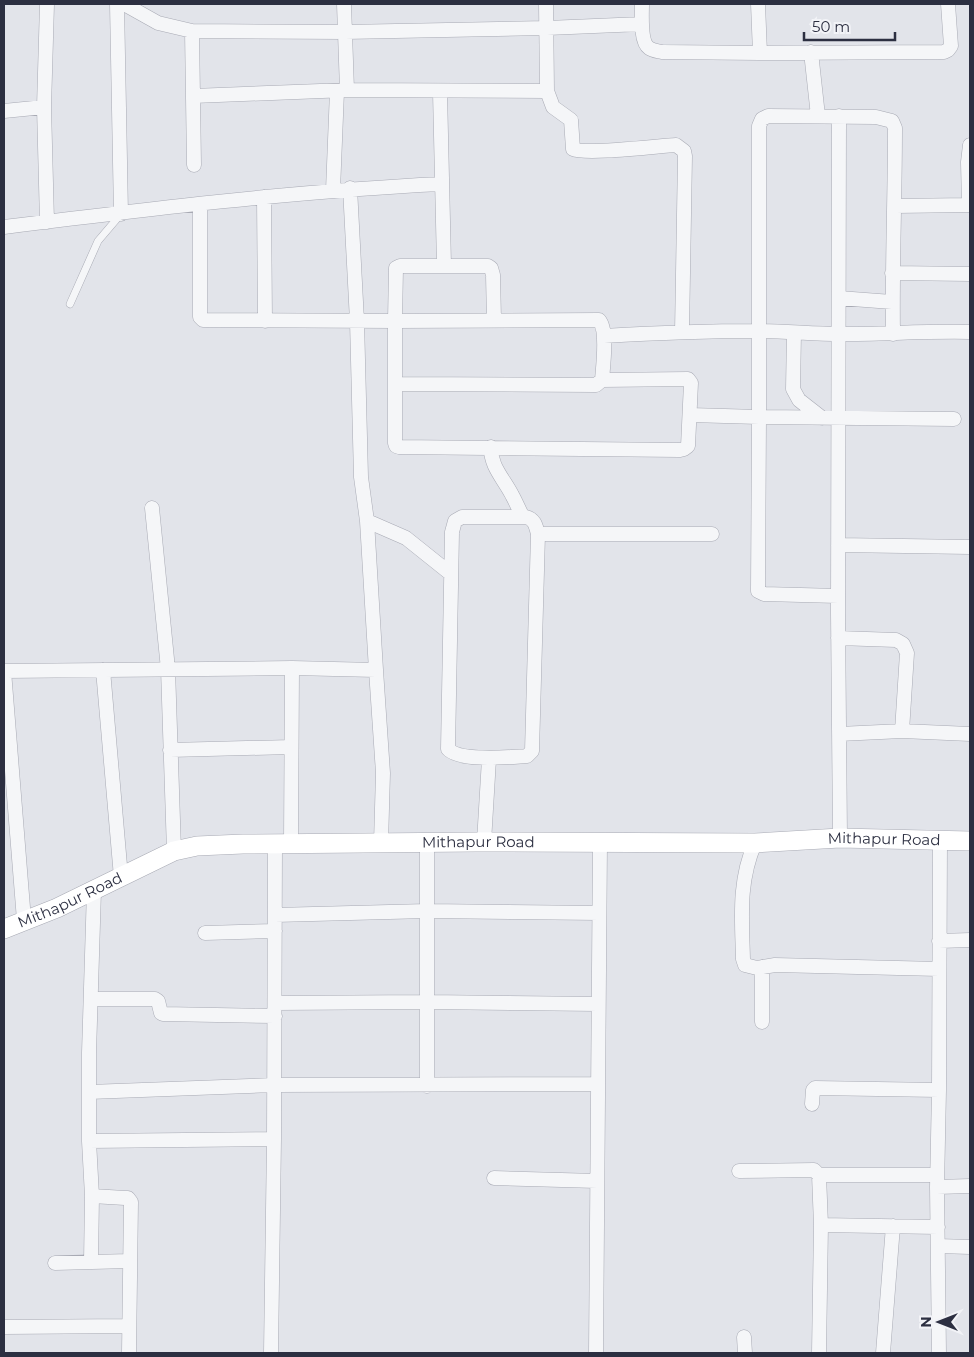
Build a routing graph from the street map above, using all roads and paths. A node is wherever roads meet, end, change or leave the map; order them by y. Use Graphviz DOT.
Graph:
graph roads {
  1 [pos="47,4"];
  2 [pos="117,4"];
  3 [pos="124,4"];
  4 [pos="344,4"];
  5 [pos="546,4"];
  6 [pos="642,4"];
  7 [pos="758,4"];
  8 [pos="948,4"];
  9 [pos="642,24"];
  10 [pos="547,28"];
  11 [pos="192,31"];
  12 [pos="345,32"];
  13 [pos="811,52"];
  14 [pos="760,53"];
  15 [pos="342,91"];
  16 [pos="547,91"];
  17 [pos="440,92"];
  18 [pos="193,96"];
  19 [pos="44,107"];
  20 [pos="4,110"];
  21 [pos="818,116"];
  22 [pos="839,116"];
  23 [pos="970,145"];
  24 [pos="194,165"];
  25 [pos="441,184"];
  26 [pos="350,188"];
  27 [pos="333,190"];
  28 [pos="264,197"];
  29 [pos="200,204"];
  30 [pos="970,205"];
  31 [pos="895,206"];
  32 [pos="121,214"];
  33 [pos="47,222"];
  34 [pos="4,227"];
  35 [pos="444,265"];
  36 [pos="892,273"];
  37 [pos="970,274"];
  38 [pos="839,298"];
  39 [pos="892,302"];
  40 [pos="70,304"];
  41 [pos="494,320"];
  42 [pos="265,321"];
  43 [pos="357,321"];
  44 [pos="395,321"];
  45 [pos="759,331"];
  46 [pos="682,332"];
  47 [pos="970,332"];
  48 [pos="794,333"];
  49 [pos="839,334"];
  50 [pos="893,334"];
  51 [pos="604,336"];
  52 [pos="602,380"];
  53 [pos="394,384"];
  54 [pos="690,415"];
  55 [pos="759,417"];
  56 [pos="822,418"];
  57 [pos="839,419"];
  58 [pos="954,419"];
  59 [pos="491,448"];
  60 [pos="152,508"];
  61 [pos="523,517"];
  62 [pos="367,521"];
  63 [pos="538,534"];
  64 [pos="712,534"];
  65 [pos="838,545"];
  66 [pos="970,547"];
  67 [pos="451,574"];
  68 [pos="838,596"];
  69 [pos="838,638"];
  70 [pos="292,668"];
  71 [pos="103,670"];
  72 [pos="168,670"];
  73 [pos="376,670"];
  74 [pos="4,671"];
  75 [pos="902,731"];
  76 [pos="839,734"];
  77 [pos="970,734"];
  78 [pos="291,747"];
  79 [pos="170,750"];
  80 [pos="489,759"];
  81 [pos="840,838"];
  82 [pos="940,840"];
  83 [pos="970,841"];
  84 [pos="427,842"];
  85 [pos="484,842"];
  86 [pos="600,842"];
  87 [pos="283,843"];
  88 [pos="381,843"];
  89 [pos="755,843"];
  90 [pos="174,851"];
  91 [pos="121,877"];
  92 [pos="94,890"];
  93 [pos="427,911"];
  94 [pos="599,914"];
  95 [pos="275,915"];
  96 [pos="24,920"];
  97 [pos="4,928"];
  98 [pos="274,931"];
  99 [pos="205,933"];
  100 [pos="970,940"];
  101 [pos="939,941"];
  102 [pos="762,967"];
  103 [pos="939,969"];
  104 [pos="91,999"];
  105 [pos="427,1002"];
  106 [pos="598,1004"];
  107 [pos="274,1010"];
  108 [pos="762,1022"];
  109 [pos="597,1084"];
  110 [pos="274,1085"];
  111 [pos="427,1086"];
  112 [pos="939,1090"];
  113 [pos="89,1092"];
  114 [pos="812,1104"];
  115 [pos="274,1139"];
  116 [pos="88,1141"];
  117 [pos="739,1171"];
  118 [pos="819,1175"];
  119 [pos="494,1178"];
  120 [pos="597,1181"];
  121 [pos="937,1181"];
  122 [pos="970,1186"];
  123 [pos="92,1196"];
  124 [pos="821,1225"];
  125 [pos="893,1226"];
  126 [pos="938,1227"];
  127 [pos="938,1246"];
  128 [pos="970,1247"];
  129 [pos="129,1261"];
  130 [pos="91,1262"];
  131 [pos="55,1263"];
  132 [pos="128,1326"];
  133 [pos="4,1327"];
  134 [pos="744,1337"];
  135 [pos="129,1353"];
  136 [pos="271,1353"];
  137 [pos="596,1353"];
  138 [pos="744,1353"];
  139 [pos="820,1353"];
  140 [pos="883,1353"];
  141 [pos="939,1353"];
  1 -- 19 [label="street"];
  2 -- 32 [label="street"];
  3 -- 11 [label="street"];
  4 -- 12 [label="street"];
  5 -- 10 [label="street"];
  6 -- 9 [label="street"];
  7 -- 14 [label="street"];
  8 -- 13 [label="street"];
  9 -- 10 [label="street"];
  9 -- 14 [label="street"];
  10 -- 12 [label="street"];
  10 -- 16 [label="street"];
  11 -- 12 [label="street"];
  11 -- 18 [label="street"];
  12 -- 15 [label="street"];
  13 -- 14 [label="street"];
  13 -- 21 [label="street"];
  15 -- 17 [label="street"];
  15 -- 18 [label="street"];
  15 -- 27 [label="street"];
  16 -- 17 [label="street"];
  16 -- 46 [label="street"];
  17 -- 25 [label="street"];
  18 -- 24 [label="street"];
  19 -- 20 [label="street"];
  19 -- 33 [label="street"];
  21 -- 22 [label="street"];
  21 -- 45 [label="street"];
  22 -- 31 [label="street"];
  22 -- 38 [label="street"];
  23 -- 30 [label="street"];
  25 -- 26 [label="street"];
  25 -- 35 [label="street"];
  26 -- 27 [label="street"];
  26 -- 43 [label="street"];
  27 -- 28 [label="street"];
  28 -- 29 [label="street"];
  28 -- 42 [label="street"];
  29 -- 32 [label="street"];
  29 -- 42 [label="street"];
  30 -- 31 [label="street"];
  31 -- 36 [label="street"];
  32 -- 33 [label="street"];
  32 -- 40 [label="lane"];
  33 -- 34 [label="street"];
  35 -- 41 [label="street"];
  35 -- 44 [label="street"];
  36 -- 37 [label="street"];
  36 -- 39 [label="street"];
  38 -- 39 [label="street"];
  38 -- 49 [label="street"];
  39 -- 50 [label="street"];
  41 -- 44 [label="street"];
  41 -- 51 [label="street"];
  42 -- 43 [label="street"];
  43 -- 44 [label="street"];
  43 -- 62 [label="street"];
  44 -- 53 [label="street"];
  45 -- 46 [label="street"];
  45 -- 48 [label="street"];
  45 -- 55 [label="street"];
  46 -- 51 [label="street"];
  47 -- 50 [label="street"];
  48 -- 49 [label="street"];
  48 -- 56 [label="street"];
  49 -- 50 [label="street"];
  49 -- 57 [label="street"];
  51 -- 52 [label="street"];
  52 -- 53 [label="street"];
  52 -- 54 [label="street"];
  53 -- 59 [label="street"];
  54 -- 55 [label="street"];
  54 -- 59 [label="street"];
  55 -- 56 [label="street"];
  55 -- 68 [label="street"];
  56 -- 57 [label="street"];
  57 -- 58 [label="street"];
  57 -- 65 [label="street"];
  59 -- 61 [label="street"];
  60 -- 72 [label="street"];
  61 -- 63 [label="street"];
  61 -- 67 [label="street"];
  62 -- 67 [label="street"];
  62 -- 73 [label="street"];
  63 -- 64 [label="street"];
  63 -- 80 [label="street"];
  65 -- 66 [label="street"];
  65 -- 68 [label="street"];
  67 -- 80 [label="street"];
  68 -- 69 [label="street"];
  69 -- 75 [label="street"];
  69 -- 76 [label="street"];
  70 -- 72 [label="street"];
  70 -- 73 [label="street"];
  70 -- 78 [label="street"];
  71 -- 72 [label="street"];
  71 -- 74 [label="street"];
  71 -- 91 [label="street"];
  72 -- 79 [label="street"];
  73 -- 88 [label="street"];
  74 -- 96 [label="street"];
  75 -- 76 [label="street"];
  75 -- 77 [label="street"];
  76 -- 81 [label="street"];
  78 -- 79 [label="street"];
  78 -- 87 [label="street"];
  79 -- 90 [label="street"];
  80 -- 85 [label="street"];
  81 -- 82 [label="street, Mithapur Road"];
  81 -- 89 [label="street, Mithapur Road"];
  82 -- 83 [label="street, Mithapur Road"];
  82 -- 101 [label="street"];
  84 -- 85 [label="street, Mithapur Road"];
  84 -- 88 [label="street, Mithapur Road"];
  84 -- 93 [label="street"];
  85 -- 86 [label="street, Mithapur Road"];
  86 -- 89 [label="street, Mithapur Road"];
  86 -- 94 [label="street"];
  87 -- 88 [label="street, Mithapur Road"];
  87 -- 90 [label="street, Mithapur Road"];
  87 -- 95 [label="street"];
  89 -- 102 [label="street"];
  90 -- 91 [label="street, Mithapur Road"];
  91 -- 92 [label="street, Mithapur Road"];
  92 -- 96 [label="street, Mithapur Road"];
  92 -- 104 [label="street"];
  93 -- 94 [label="street"];
  93 -- 95 [label="street"];
  93 -- 105 [label="street"];
  94 -- 106 [label="street"];
  95 -- 98 [label="street"];
  96 -- 97 [label="street, Mithapur Road"];
  98 -- 99 [label="street"];
  98 -- 107 [label="street"];
  100 -- 101 [label="street"];
  101 -- 103 [label="street"];
  102 -- 103 [label="street"];
  102 -- 108 [label="street"];
  103 -- 112 [label="street"];
  104 -- 107 [label="street"];
  104 -- 113 [label="street"];
  105 -- 106 [label="street"];
  105 -- 107 [label="street"];
  105 -- 111 [label="street"];
  106 -- 109 [label="street"];
  107 -- 110 [label="street"];
  109 -- 111 [label="street"];
  109 -- 120 [label="street"];
  110 -- 111 [label="street"];
  110 -- 113 [label="street"];
  110 -- 115 [label="street"];
  112 -- 114 [label="street"];
  112 -- 121 [label="street"];
  113 -- 116 [label="street"];
  115 -- 116 [label="street"];
  115 -- 136 [label="street"];
  116 -- 123 [label="street"];
  117 -- 118 [label="street"];
  118 -- 121 [label="street"];
  118 -- 124 [label="street"];
  119 -- 120 [label="street"];
  120 -- 137 [label="street"];
  121 -- 122 [label="street"];
  121 -- 126 [label="street"];
  123 -- 129 [label="street"];
  123 -- 130 [label="street"];
  124 -- 125 [label="street"];
  124 -- 139 [label="street"];
  125 -- 126 [label="street"];
  125 -- 140 [label="street"];
  126 -- 127 [label="street"];
  127 -- 128 [label="street"];
  127 -- 141 [label="street"];
  129 -- 130 [label="street"];
  129 -- 132 [label="street"];
  130 -- 131 [label="street"];
  132 -- 133 [label="street"];
  132 -- 135 [label="street"];
  134 -- 138 [label="street"];
}
